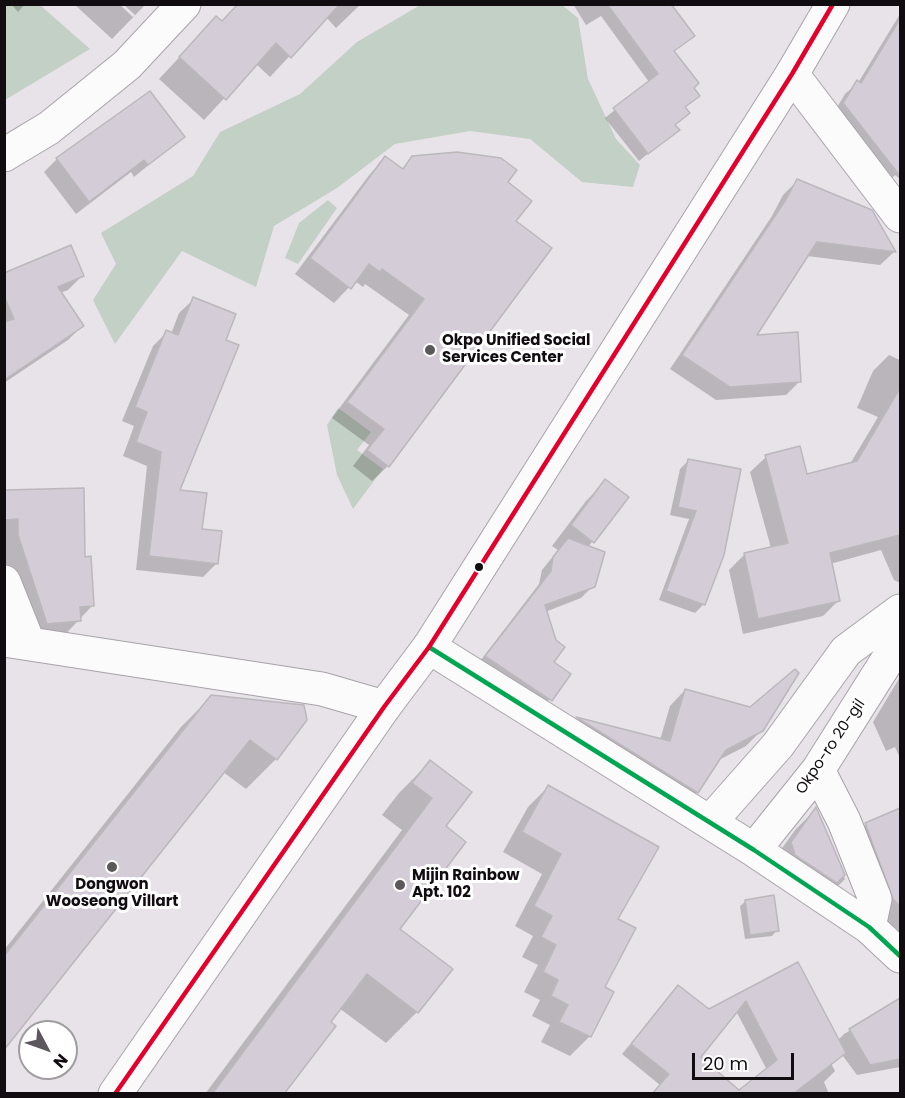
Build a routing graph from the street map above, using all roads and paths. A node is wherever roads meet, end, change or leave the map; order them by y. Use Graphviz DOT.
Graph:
graph roads {
  1 [pos="184,4"];
  2 [pos="833,4"];
  3 [pos="792,74"];
  4 [pos="4,155"];
  5 [pos="900,216"];
  6 [pos="4,582"];
  7 [pos="900,612"];
  8 [pos="900,640"];
  9 [pos="16,641"];
  10 [pos="429,647"];
  11 [pos="384,707"];
  12 [pos="818,770"];
  13 [pos="710,822"];
  14 [pos="754,850"];
  15 [pos="869,927"];
  16 [pos="900,956"];
  17 [pos="115,1094"];
  1 -- 4 [label="street"];
  2 -- 3 [label="street"];
  3 -- 5 [label="street"];
  3 -- 10 [label="street"];
  6 -- 9 [label="street"];
  7 -- 13 [label="street"];
  8 -- 12 [label="street, Okpo-ro 20-gil"];
  9 -- 11 [label="street"];
  10 -- 11 [label="street"];
  10 -- 13 [label="street"];
  11 -- 17 [label="street"];
  12 -- 14 [label="street, Okpo-ro 20-gil"];
  12 -- 15 [label="street"];
  13 -- 14 [label="street"];
  14 -- 15 [label="street"];
  15 -- 16 [label="street"];
}
